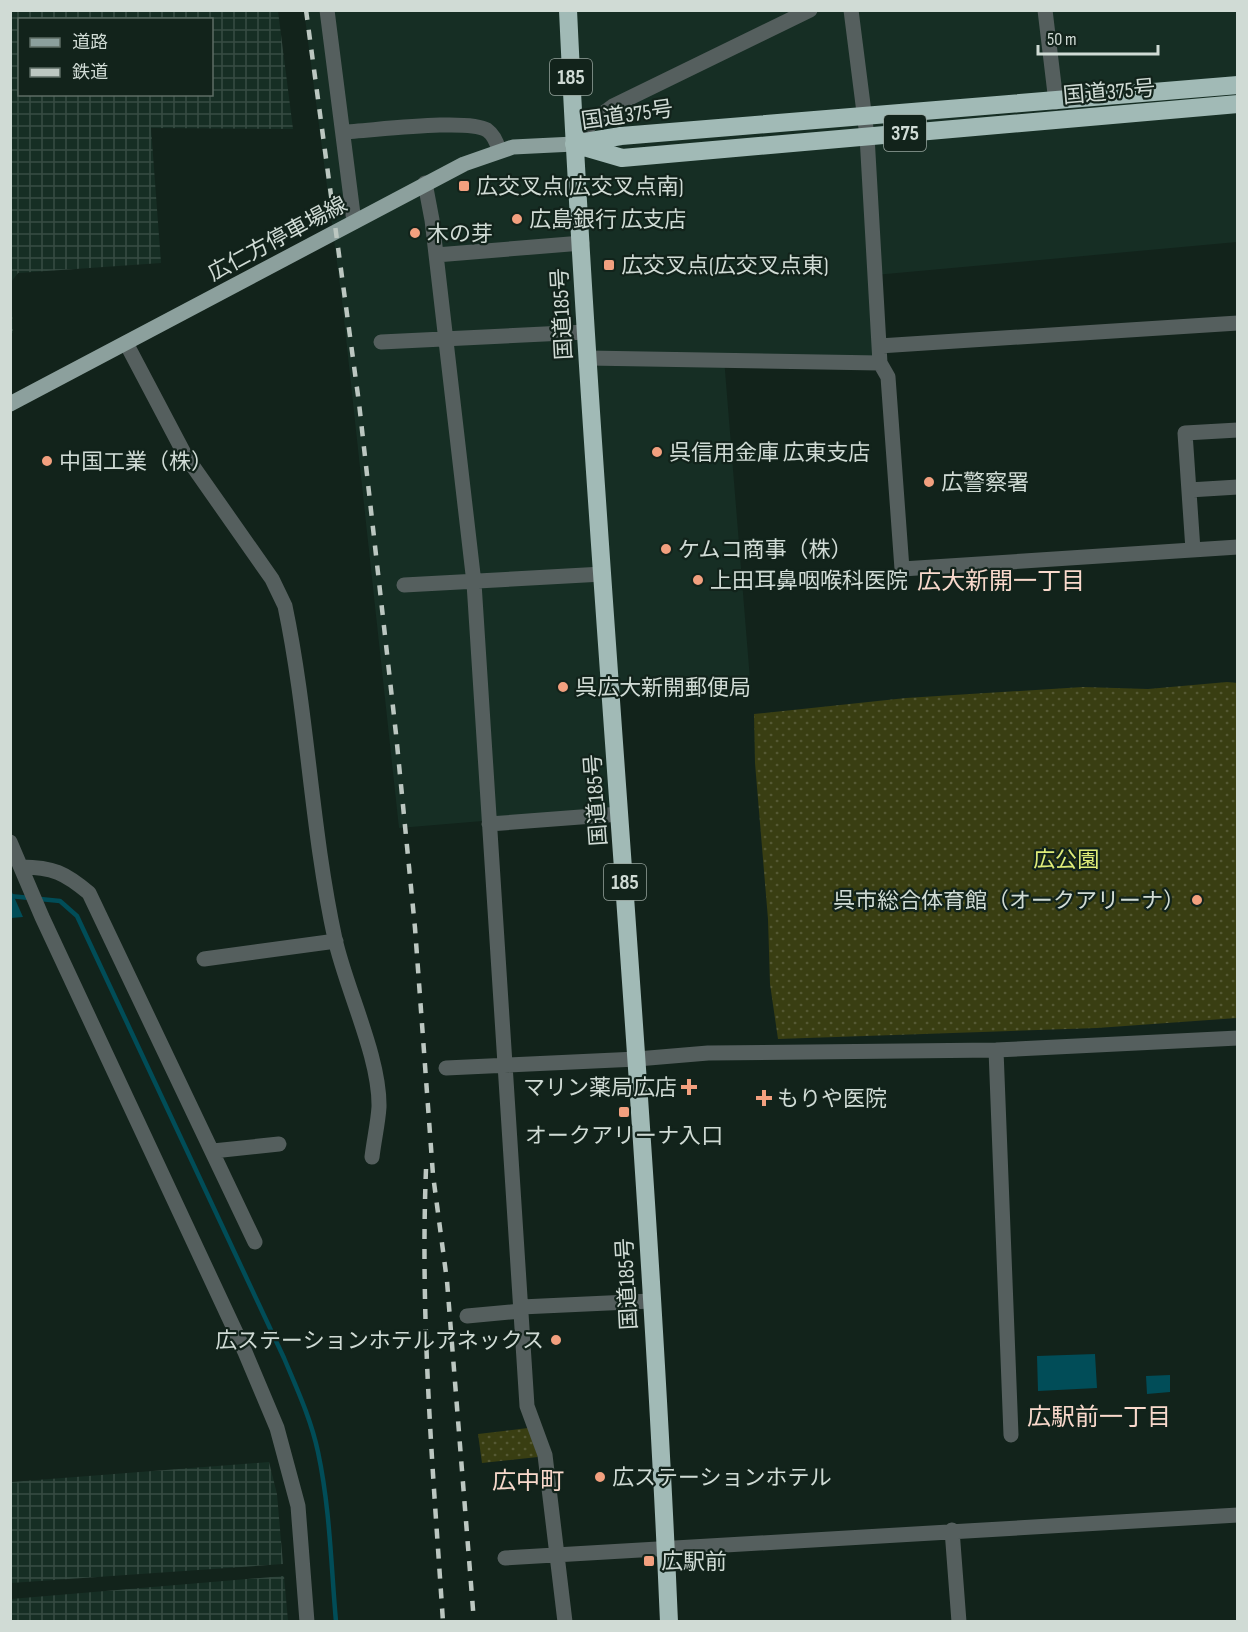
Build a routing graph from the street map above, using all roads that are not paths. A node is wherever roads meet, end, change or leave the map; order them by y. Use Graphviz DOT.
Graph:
graph roads {
  1 [pos="327,10"];
  2 [pos="568,10"];
  3 [pos="810,10"];
  4 [pos="851,10"];
  5 [pos="1044,10"];
  6 [pos="1238,85"];
  7 [pos="1056,102"];
  8 [pos="1238,104"];
  9 [pos="864,117"];
  10 [pos="343,132"];
  11 [pos="867,136"];
  12 [pos="574,144"];
  13 [pos="499,150"];
  14 [pos="425,183"];
  15 [pos="354,222"];
  16 [pos="582,243"];
  17 [pos="436,255"];
  18 [pos="1238,323"];
  19 [pos="586,332"];
  20 [pos="445,339"];
  21 [pos="381,342"];
  22 [pos="126,343"];
  23 [pos="879,346"];
  24 [pos="587,358"];
  25 [pos="880,363"];
  26 [pos="10,404"];
  27 [pos="1238,430"];
  28 [pos="1238,487"];
  29 [pos="1189,490"];
  30 [pos="1238,547"];
  31 [pos="1193,550"];
  32 [pos="603,574"];
  33 [pos="473,581"];
  34 [pos="404,585"];
  35 [pos="620,814"];
  36 [pos="489,824"];
  37 [pos="10,842"];
  38 [pos="23,872"];
  39 [pos="336,941"];
  40 [pos="204,959"];
  41 [pos="1238,1038"];
  42 [pos="996,1050"];
  43 [pos="637,1059"];
  44 [pos="505,1064"];
  45 [pos="446,1068"];
  46 [pos="279,1144"];
  47 [pos="213,1152"];
  48 [pos="372,1157"];
  49 [pos="255,1242"];
  50 [pos="651,1301"];
  51 [pos="521,1309"];
  52 [pos="466,1316"];
  53 [pos="1011,1435"];
  54 [pos="1238,1515"];
  55 [pos="952,1530"];
  56 [pos="665,1548"];
  57 [pos="558,1554"];
  58 [pos="505,1558"];
  59 [pos="307,1622"];
  60 [pos="565,1622"];
  61 [pos="669,1622"];
  62 [pos="958,1622"];
  1 -- 10 [label="street"];
  2 -- 12 [label="highway, 国道185号 / 185"];
  3 -- 12 [label="street"];
  4 -- 9 [label="street"];
  5 -- 7 [label="street"];
  6 -- 7 [label="highway, 国道375号 / 375"];
  7 -- 9 [label="highway, 国道375号 / 375"];
  8 -- 11 [label="highway, 国道375号 / 375"];
  9 -- 11 [label="street"];
  9 -- 12 [label="highway, 国道375号 / 375"];
  10 -- 13 [label="street"];
  10 -- 15 [label="street"];
  11 -- 12 [label="highway, 国道375号 / 375"];
  11 -- 23 [label="street"];
  12 -- 13 [label="main road, 広仁方停車場線"];
  12 -- 16 [label="highway, 国道185号 / 185"];
  13 -- 14 [label="main road, 広仁方停車場線"];
  14 -- 15 [label="main road, 広仁方停車場線"];
  14 -- 17 [label="street"];
  15 -- 22 [label="main road, 広仁方停車場線"];
  16 -- 17 [label="street"];
  16 -- 19 [label="highway, 国道185号 / 185"];
  17 -- 20 [label="street"];
  18 -- 23 [label="street"];
  19 -- 20 [label="street"];
  19 -- 24 [label="highway, 国道185号 / 185"];
  20 -- 21 [label="street"];
  20 -- 33 [label="street"];
  22 -- 26 [label="main road, 広仁方停車場線"];
  22 -- 39 [label="street"];
  23 -- 25 [label="street"];
  24 -- 25 [label="street"];
  24 -- 32 [label="highway, 国道185号 / 185"];
  25 -- 31 [label="street"];
  27 -- 29 [label="street"];
  28 -- 29 [label="street"];
  29 -- 31 [label="street"];
  30 -- 31 [label="street"];
  32 -- 33 [label="street"];
  32 -- 35 [label="highway, 国道185号 / 185"];
  33 -- 34 [label="street"];
  33 -- 36 [label="street"];
  35 -- 36 [label="street"];
  35 -- 43 [label="highway, 国道185号 / 185"];
  36 -- 44 [label="street"];
  37 -- 38 [label="street"];
  38 -- 47 [label="street"];
  38 -- 59 [label="street"];
  39 -- 40 [label="street"];
  39 -- 48 [label="street"];
  41 -- 42 [label="street"];
  42 -- 43 [label="street"];
  42 -- 53 [label="street"];
  43 -- 44 [label="street"];
  43 -- 50 [label="highway, 国道185号 / 185"];
  44 -- 45 [label="street"];
  44 -- 51 [label="street"];
  46 -- 47 [label="street"];
  47 -- 49 [label="street"];
  50 -- 51 [label="street"];
  50 -- 56 [label="highway, 国道185号 / 185"];
  51 -- 52 [label="street"];
  51 -- 57 [label="street"];
  54 -- 55 [label="street"];
  55 -- 56 [label="street"];
  55 -- 62 [label="street"];
  56 -- 57 [label="street"];
  56 -- 61 [label="highway, 国道185号 / 185"];
  57 -- 58 [label="street"];
  57 -- 60 [label="street"];
}
